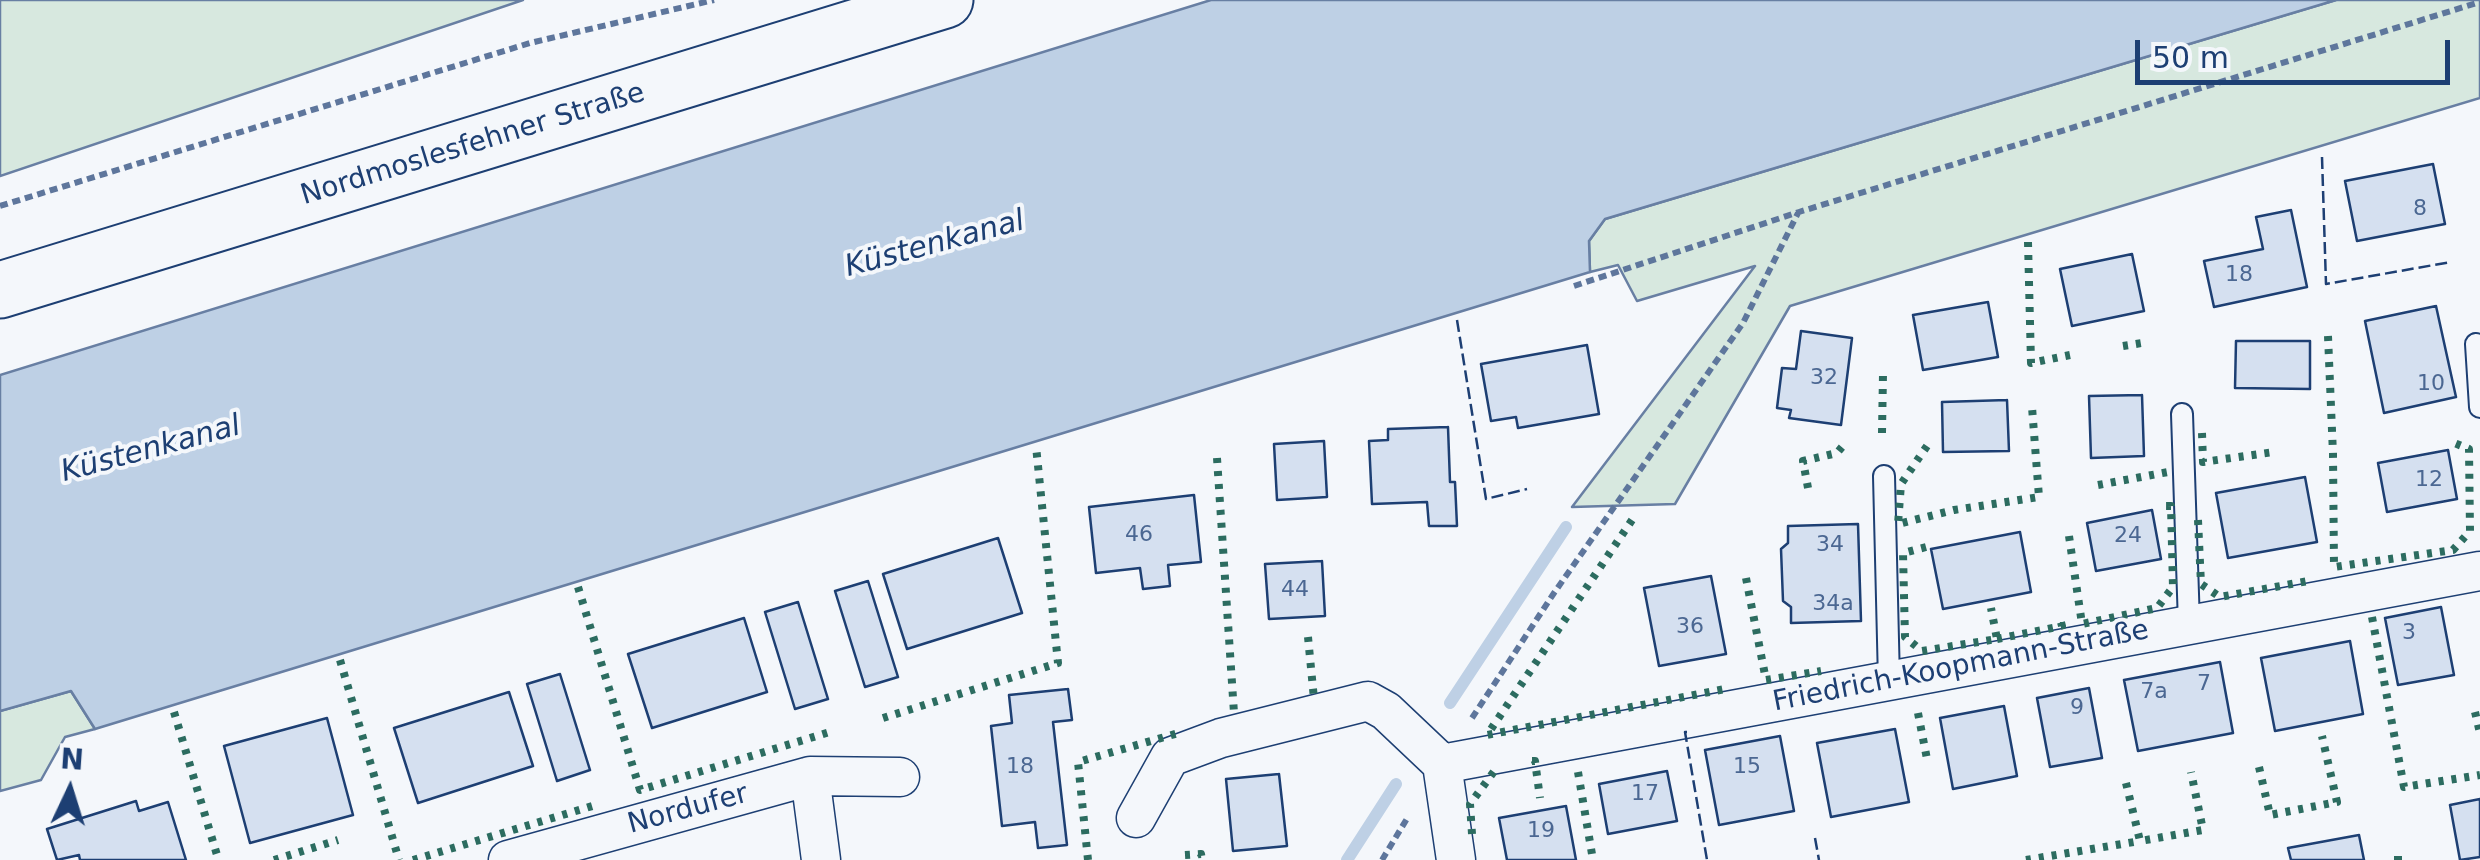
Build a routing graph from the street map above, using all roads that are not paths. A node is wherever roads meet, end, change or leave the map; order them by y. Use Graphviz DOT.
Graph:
graph roads {
  1 [pos="946,0"];
  2 [pos="0,290"];
  3 [pos="2476,344"];
  4 [pos="2480,407"];
  5 [pos="2182,414"];
  6 [pos="1884,476"];
  7 [pos="2480,571"];
  8 [pos="2189,624"];
  9 [pos="1889,680"];
  10 [pos="1442,764"];
  11 [pos="810,776"];
  12 [pos="900,777"];
  13 [pos="1136,818"];
  14 [pos="508,860"];
  15 [pos="821,860"];
  16 [pos="1456,860"];
  1 -- 2 [label="main road, Nordmoslesfehner Straße"];
  3 -- 4 [label="lane"];
  5 -- 8 [label="lane"];
  6 -- 9 [label="lane"];
  7 -- 8 [label="street, Friedrich-Koopmann-Straße"];
  8 -- 9 [label="street, Friedrich-Koopmann-Straße"];
  9 -- 10 [label="street, Friedrich-Koopmann-Straße"];
  10 -- 13 [label="street"];
  10 -- 16 [label="street"];
  11 -- 12 [label="street, Nordufer"];
  11 -- 14 [label="street, Nordufer"];
  11 -- 15 [label="street"];
}
